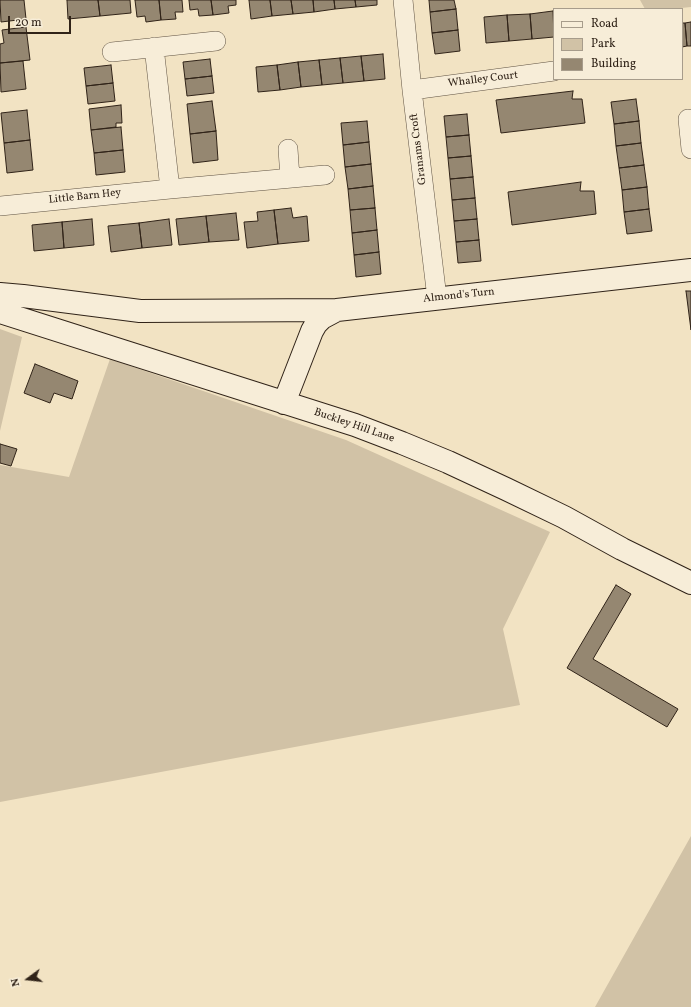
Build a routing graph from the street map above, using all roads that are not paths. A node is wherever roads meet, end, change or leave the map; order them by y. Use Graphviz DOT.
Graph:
graph roads {
  1 [pos="404,0"];
  2 [pos="216,41"];
  3 [pos="154,47"];
  4 [pos="112,52"];
  5 [pos="553,71"];
  6 [pos="412,90"];
  7 [pos="688,119"];
  8 [pos="288,149"];
  9 [pos="691,149"];
  10 [pos="325,175"];
  11 [pos="290,178"];
  12 [pos="170,189"];
  13 [pos="0,206"];
  14 [pos="691,270"];
  15 [pos="0,294"];
  16 [pos="437,298"];
  17 [pos="337,310"];
  18 [pos="0,312"];
  19 [pos="284,403"];
  20 [pos="691,583"];
  1 -- 6 [label="street, Granams Croft"];
  2 -- 3 [label="street"];
  3 -- 4 [label="street"];
  3 -- 12 [label="street"];
  5 -- 6 [label="street, Whalley Court"];
  6 -- 16 [label="street, Granams Croft"];
  7 -- 9 [label="street"];
  8 -- 11 [label="street"];
  10 -- 11 [label="street, Little Barn Hey"];
  11 -- 12 [label="street, Little Barn Hey"];
  12 -- 13 [label="street, Little Barn Hey"];
  14 -- 16 [label="street, Almond's Turn"];
  15 -- 17 [label="street"];
  16 -- 17 [label="street, Almond's Turn"];
  17 -- 19 [label="street, Almond's Turn"];
  18 -- 19 [label="street, Buckley Hill Lane"];
  19 -- 20 [label="street, Buckley Hill Lane"];
}
